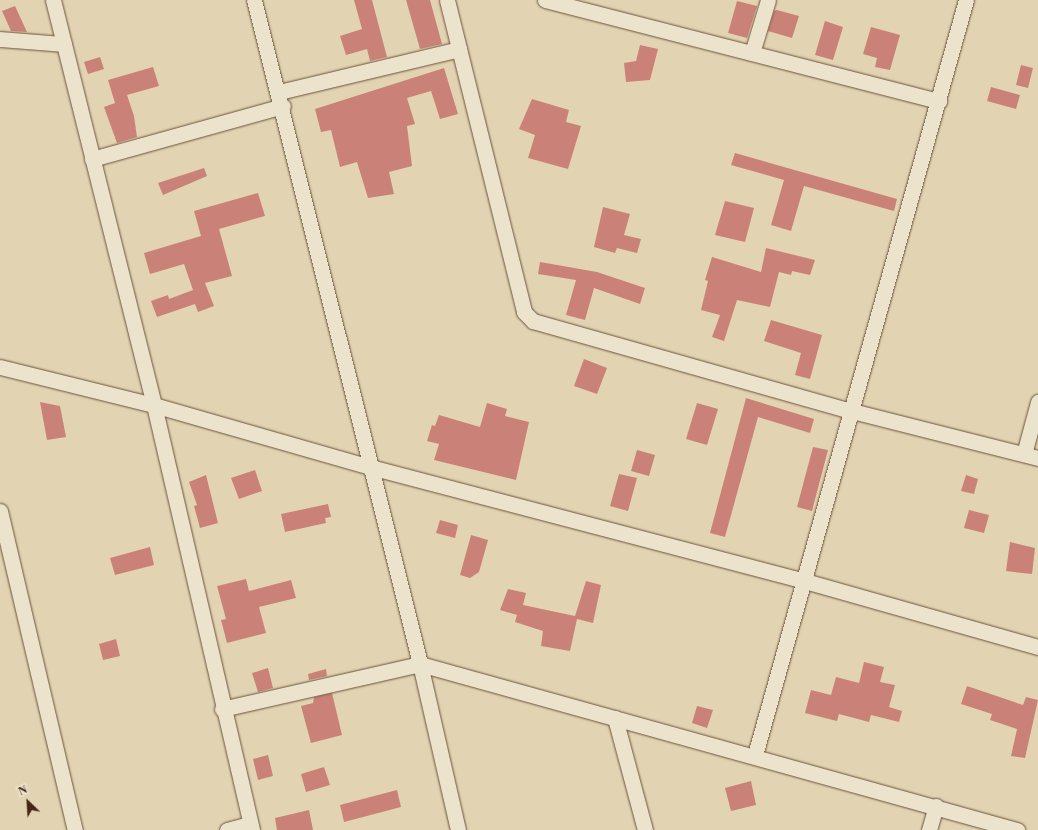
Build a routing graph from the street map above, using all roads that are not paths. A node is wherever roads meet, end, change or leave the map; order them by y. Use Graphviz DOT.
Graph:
graph roads {
  1 [pos="53,0"];
  2 [pos="254,0"];
  3 [pos="447,0"];
  4 [pos="545,0"];
  5 [pos="768,0"];
  6 [pos="966,0"];
  7 [pos="0,39"];
  8 [pos="64,44"];
  9 [pos="460,49"];
  10 [pos="752,53"];
  11 [pos="279,92"];
  12 [pos="939,101"];
  13 [pos="283,106"];
  14 [pos="92,159"];
  15 [pos="0,367"];
  16 [pos="1038,402"];
  17 [pos="154,405"];
  18 [pos="852,411"];
  19 [pos="1031,456"];
  20 [pos="370,467"];
  21 [pos="0,511"];
  22 [pos="805,581"];
  23 [pos="1038,647"];
  24 [pos="420,664"];
  25 [pos="222,710"];
  26 [pos="615,718"];
  27 [pos="755,755"];
  28 [pos="936,806"];
  29 [pos="251,827"];
  30 [pos="75,830"];
  31 [pos="227,830"];
  32 [pos="458,830"];
  33 [pos="645,830"];
  34 [pos="928,830"];
  35 [pos="1017,830"];
  1 -- 8 [label="street"];
  2 -- 11 [label="street"];
  3 -- 9 [label="street"];
  4 -- 10 [label="street"];
  5 -- 10 [label="street"];
  6 -- 12 [label="street"];
  7 -- 8 [label="street"];
  8 -- 14 [label="street"];
  9 -- 11 [label="street"];
  9 -- 18 [label="street"];
  10 -- 12 [label="street"];
  11 -- 13 [label="street"];
  12 -- 18 [label="street"];
  13 -- 14 [label="street"];
  13 -- 20 [label="street"];
  14 -- 17 [label="street"];
  15 -- 17 [label="street"];
  16 -- 19 [label="street"];
  17 -- 20 [label="street"];
  17 -- 25 [label="street"];
  18 -- 19 [label="street"];
  18 -- 22 [label="street"];
  20 -- 22 [label="street"];
  20 -- 24 [label="street"];
  21 -- 30 [label="street"];
  22 -- 23 [label="street"];
  22 -- 27 [label="street"];
  24 -- 25 [label="street"];
  24 -- 26 [label="street"];
  24 -- 32 [label="street"];
  25 -- 29 [label="street"];
  26 -- 27 [label="street"];
  26 -- 33 [label="street"];
  27 -- 28 [label="street"];
  28 -- 34 [label="street"];
  28 -- 35 [label="street"];
  29 -- 31 [label="street"];
}
